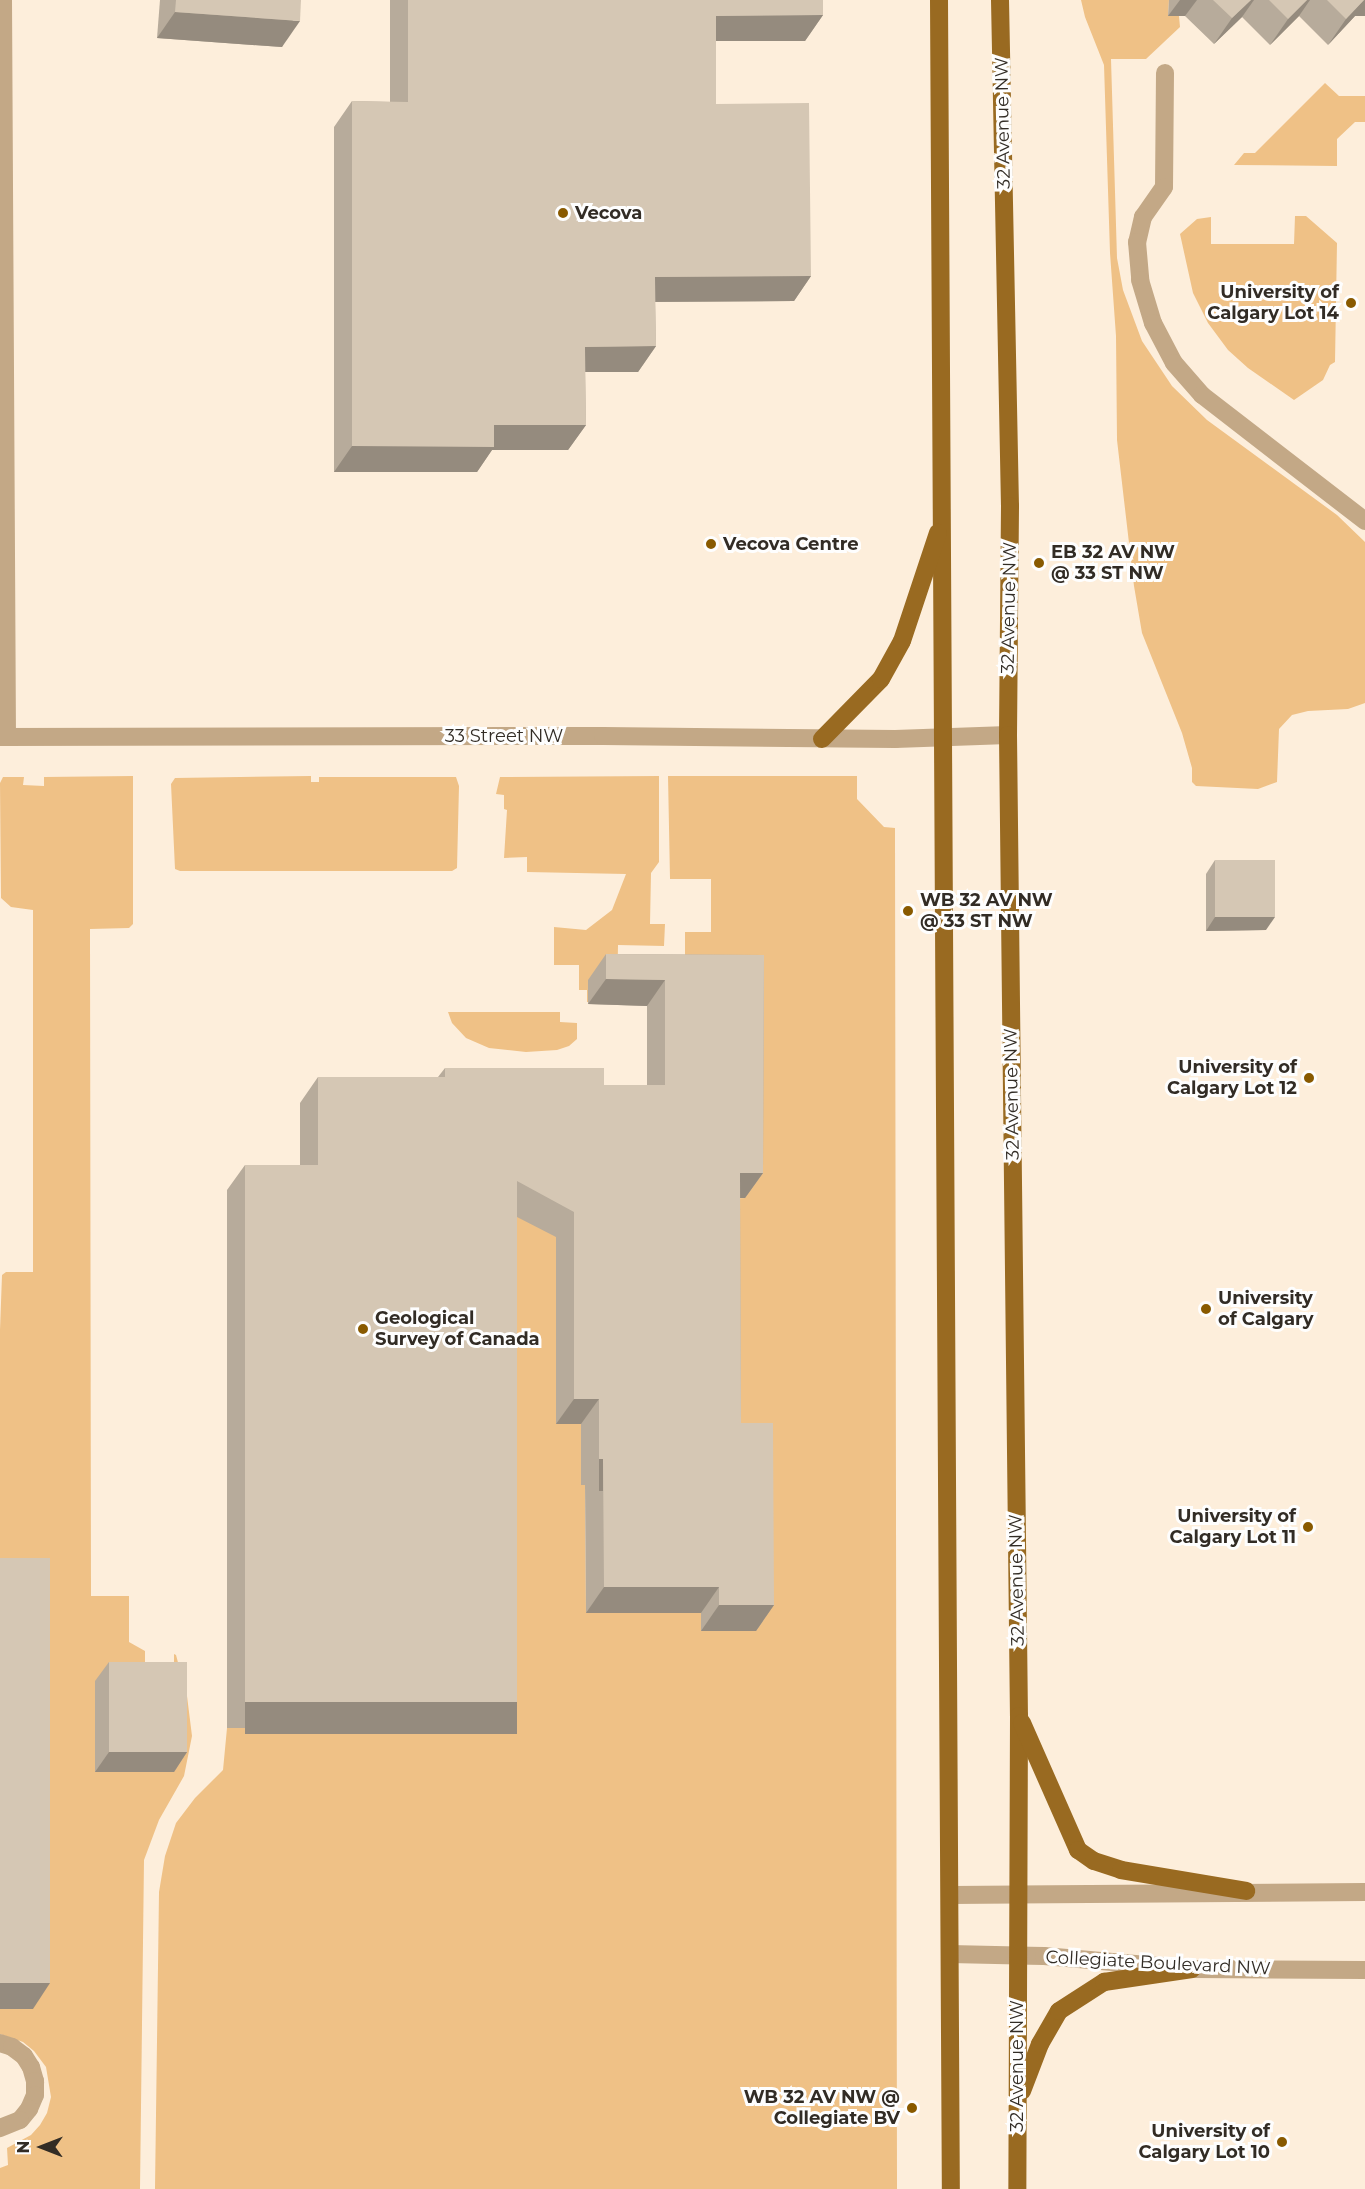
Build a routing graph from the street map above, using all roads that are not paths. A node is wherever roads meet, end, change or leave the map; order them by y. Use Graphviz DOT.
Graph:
graph roads {
  1 [pos="3,0"];
  2 [pos="939,0"];
  3 [pos="1000,0"];
  4 [pos="1165,73"];
  5 [pos="2,349"];
  6 [pos="944,517"];
  7 [pos="1365,521"];
  8 [pos="1008,735"];
  9 [pos="4,737"];
  10 [pos="942,737"];
  11 [pos="822,739"];
  12 [pos="1019,1716"];
  13 [pos="1246,1892"];
  14 [pos="1365,1892"];
  15 [pos="951,1895"];
  16 [pos="1020,1895"];
  17 [pos="950,1953"];
  18 [pos="1018,1955"];
  19 [pos="1192,1969"];
  20 [pos="1365,1970"];
  21 [pos="0,2043"];
  22 [pos="1018,2101"];
  23 [pos="0,2128"];
  24 [pos="951,2189"];
  25 [pos="1017,2189"];
  1 -- 5 [label="street"];
  2 -- 6 [label="main road"];
  3 -- 8 [label="main road, 32 Avenue NW"];
  4 -- 7 [label="street"];
  5 -- 9 [label="street"];
  6 -- 10 [label="main road"];
  6 -- 11 [label="main road"];
  8 -- 10 [label="street, 33 Street NW"];
  8 -- 12 [label="main road, 32 Avenue NW"];
  9 -- 11 [label="street, 33 Street NW"];
  10 -- 11 [label="street, 33 Street NW"];
  10 -- 15 [label="main road"];
  12 -- 13 [label="main road"];
  12 -- 16 [label="main road, 32 Avenue NW"];
  13 -- 14 [label="street"];
  13 -- 16 [label="street"];
  15 -- 16 [label="street"];
  15 -- 17 [label="main road"];
  16 -- 18 [label="main road, 32 Avenue NW"];
  17 -- 18 [label="street, Collegiate Boulevard NW"];
  17 -- 24 [label="main road"];
  18 -- 19 [label="street, Collegiate Boulevard NW"];
  18 -- 22 [label="main road, 32 Avenue NW"];
  19 -- 20 [label="street, Collegiate Boulevard NW"];
  19 -- 22 [label="main road"];
  21 -- 23 [label="street"];
  22 -- 25 [label="main road, 32 Avenue NW"];
}
